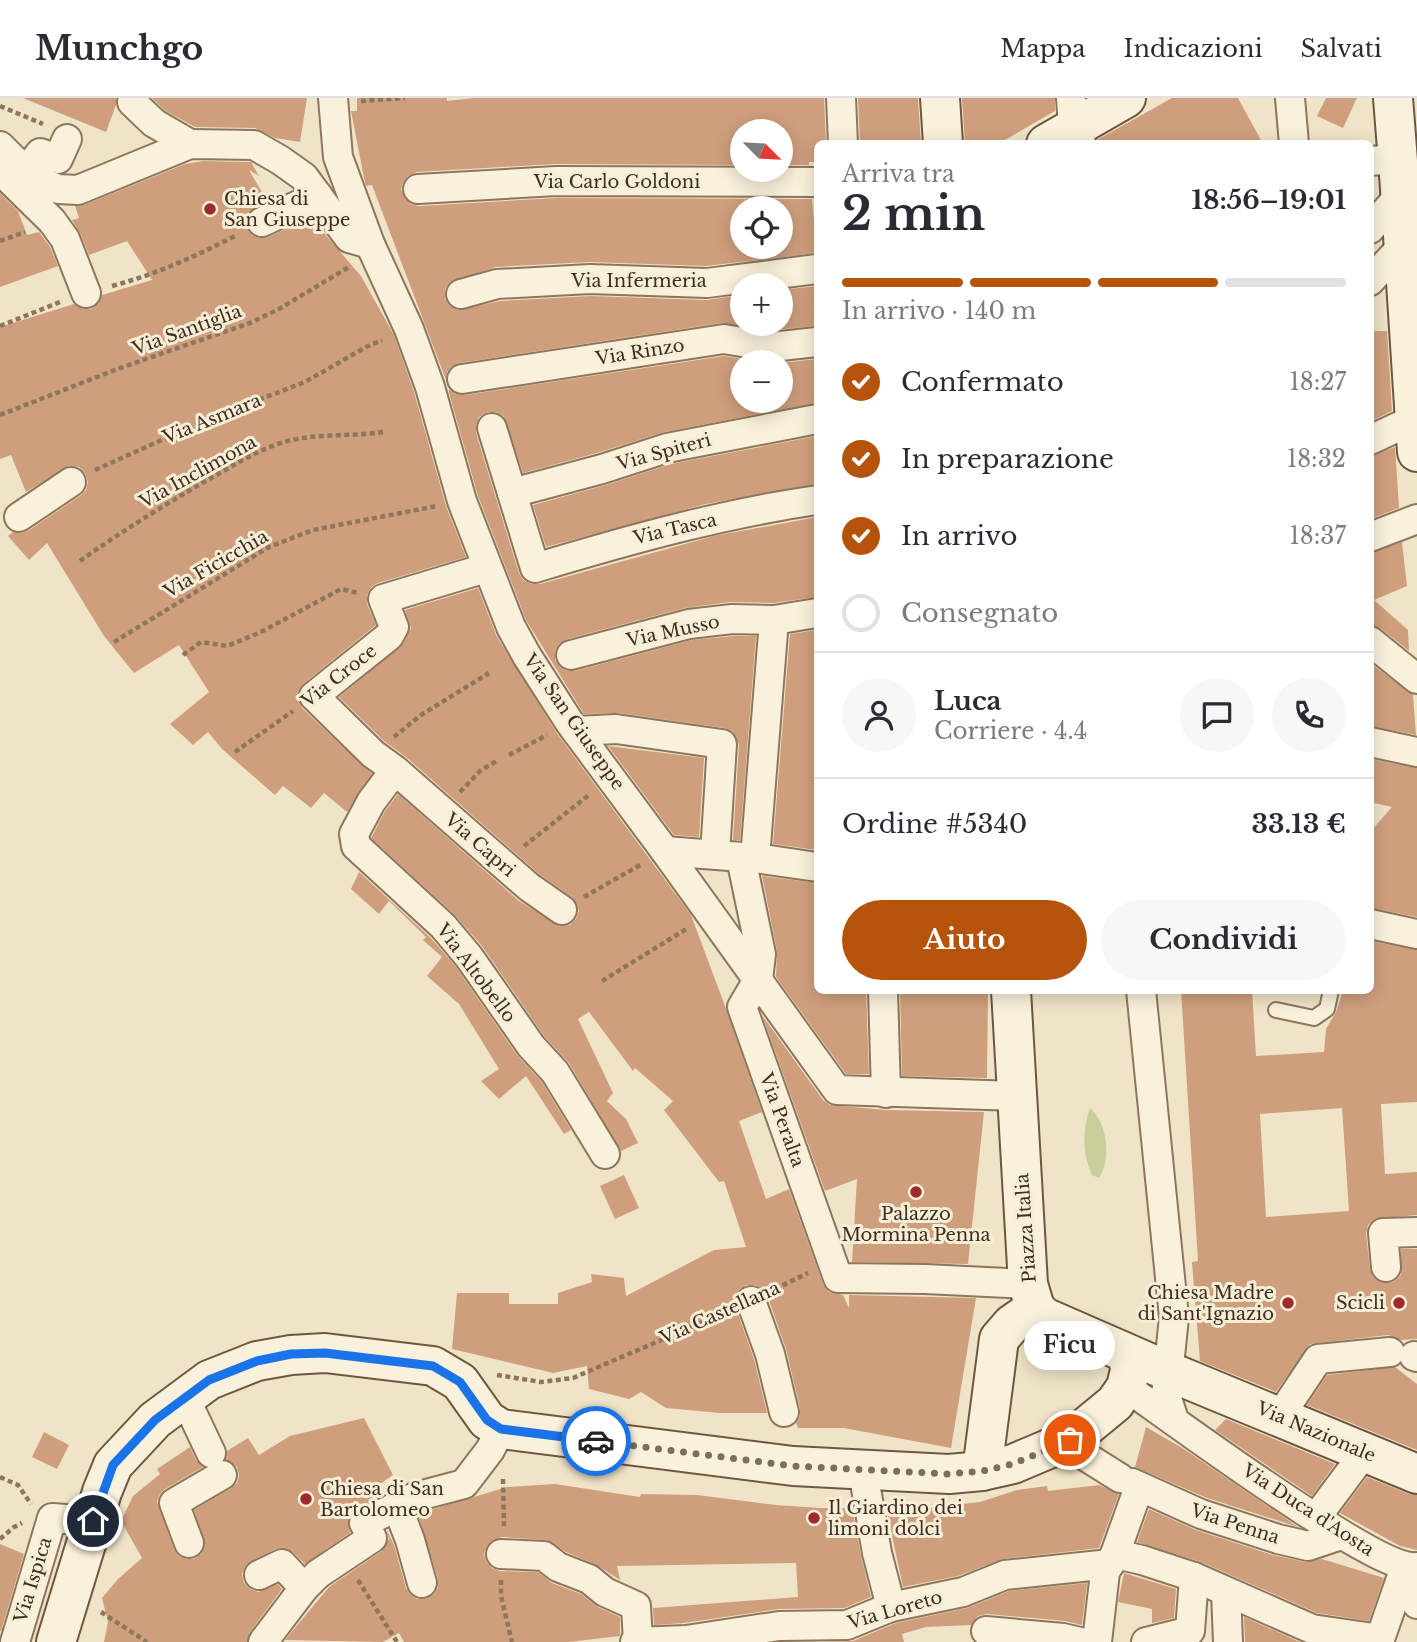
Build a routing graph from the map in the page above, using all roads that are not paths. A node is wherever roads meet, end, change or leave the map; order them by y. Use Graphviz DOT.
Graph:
graph roads {
  1 [pos="841,98"];
  2 [pos="940,98"];
  3 [pos="1126,98"];
  4 [pos="1290,98"];
  5 [pos="333,101"];
  6 [pos="132,102"];
  7 [pos="1399,103"];
  8 [pos="1068,128"];
  9 [pos="66,139"];
  10 [pos="843,140"];
  11 [pos="943,140"];
  12 [pos="1294,140"];
  13 [pos="190,144"];
  14 [pos="0,146"];
  15 [pos="13,171"];
  16 [pos="1397,176"];
  17 [pos="814,182"];
  18 [pos="418,189"];
  19 [pos="318,196"];
  20 [pos="262,222"];
  21 [pos="1397,234"];
  22 [pos="372,248"];
  23 [pos="814,269"];
  24 [pos="1374,274"];
  25 [pos="86,293"];
  26 [pos="461,294"];
  27 [pos="814,342"];
  28 [pos="1415,365"];
  29 [pos="463,379"];
  30 [pos="814,420"];
  31 [pos="492,428"];
  32 [pos="1416,435"];
  33 [pos="1374,440"];
  34 [pos="71,482"];
  35 [pos="512,493"];
  36 [pos="814,500"];
  37 [pos="19,517"];
  38 [pos="1417,519"];
  39 [pos="1374,535"];
  40 [pos="486,568"];
  41 [pos="814,613"];
  42 [pos="774,620"];
  43 [pos="1374,644"];
  44 [pos="571,656"];
  45 [pos="1417,679"];
  46 [pos="314,696"];
  47 [pos="573,727"];
  48 [pos="1374,743"];
  49 [pos="1417,752"];
  50 [pos="384,762"];
  51 [pos="665,851"];
  52 [pos="737,857"];
  53 [pos="814,867"];
  54 [pos="562,910"];
  55 [pos="1374,925"];
  56 [pos="1417,934"];
  57 [pos="758,980"];
  58 [pos="883,994"];
  59 [pos="1011,994"];
  60 [pos="1141,994"];
  61 [pos="1330,994"];
  62 [pos="1276,1010"];
  63 [pos="886,1093"];
  64 [pos="1017,1096"];
  65 [pos="605,1154"];
  66 [pos="1417,1232"];
  67 [pos="1386,1267"];
  68 [pos="1032,1296"];
  69 [pos="751,1301"];
  70 [pos="1407,1355"];
  71 [pos="1127,1370"];
  72 [pos="1170,1372"];
  73 [pos="1215,1390"];
  74 [pos="185,1398"];
  75 [pos="784,1412"];
  76 [pos="1280,1416"];
  77 [pos="1174,1420"];
  78 [pos="501,1429"];
  79 [pos="1070,1440"];
  80 [pos="1365,1452"];
  81 [pos="863,1471"];
  82 [pos="982,1471"];
  83 [pos="1417,1474"];
  84 [pos="1130,1483"];
  85 [pos="397,1506"];
  86 [pos="1324,1507"];
  87 [pos="93,1521"];
  88 [pos="1342,1535"];
  89 [pos="189,1543"];
  90 [pos="501,1554"];
  91 [pos="1113,1559"];
  92 [pos="1411,1567"];
  93 [pos="259,1575"];
  94 [pos="1194,1577"];
  95 [pos="422,1583"];
  96 [pos="304,1588"];
  97 [pos="1226,1592"];
  98 [pos="1417,1604"];
  99 [pos="891,1607"];
  100 [pos="986,1631"];
  101 [pos="686,1641"];
  102 [pos="1380,1641"];
  103 [pos="15,1642"];
  104 [pos="56,1642"];
  105 [pos="263,1642"];
  106 [pos="636,1642"];
  107 [pos="1080,1642"];
  108 [pos="1097,1642"];
  109 [pos="1146,1642"];
  110 [pos="1228,1642"];
  1 -- 10 [label="street"];
  2 -- 11 [label="street"];
  3 -- 8 [label="street"];
  4 -- 12 [label="street"];
  5 -- 22 [label="street, Via San Giuseppe"];
  6 -- 13 [label="street"];
  7 -- 16 [label="street"];
  9 -- 15 [label="street"];
  13 -- 15 [label="street"];
  13 -- 19 [label="street"];
  14 -- 15 [label="street"];
  15 -- 25 [label="street"];
  16 -- 21 [label="street"];
  17 -- 18 [label="street, Via Carlo Goldoni"];
  19 -- 20 [label="street"];
  19 -- 22 [label="street"];
  21 -- 24 [label="street"];
  21 -- 28 [label="street"];
  22 -- 40 [label="street, Via San Giuseppe"];
  23 -- 26 [label="street, Via Infermeria"];
  27 -- 29 [label="street, Via Rinzo"];
  28 -- 32 [label="street"];
  30 -- 35 [label="street, Via Spiteri"];
  31 -- 35 [label="street"];
  32 -- 33 [label="street"];
  34 -- 37 [label="street"];
  35 -- 36 [label="street, Via Tasca"];
  38 -- 39 [label="street"];
  40 -- 46 [label="street, Via Croce"];
  40 -- 47 [label="street, Via San Giuseppe"];
  41 -- 42 [label="street, Via Musso"];
  42 -- 44 [label="street, Via Musso"];
  42 -- 52 [label="street"];
  43 -- 45 [label="street"];
  46 -- 50 [label="street, Via Capri"];
  47 -- 51 [label="street, Via San Giuseppe"];
  47 -- 52 [label="street"];
  48 -- 49 [label="street"];
  50 -- 54 [label="street, Via Capri"];
  50 -- 65 [label="street, Via Altobello"];
  51 -- 52 [label="street"];
  51 -- 57 [label="street, Via San Giuseppe"];
  52 -- 53 [label="street"];
  52 -- 57 [label="street"];
  55 -- 56 [label="street"];
  57 -- 63 [label="street, Via San Giuseppe"];
  57 -- 68 [label="street, Via Peralta"];
  58 -- 63 [label="street"];
  59 -- 64 [label="street, Piazza Italia"];
  60 -- 72 [label="street"];
  61 -- 62 [label="lane"];
  63 -- 64 [label="street, Via San Giuseppe"];
  64 -- 68 [label="street, Piazza Italia"];
  66 -- 67 [label="street"];
  68 -- 71 [label="street, Piazza Italia"];
  68 -- 82 [label="street"];
  69 -- 75 [label="street"];
  70 -- 76 [label="street"];
  71 -- 72 [label="street, Piazza Italia"];
  71 -- 77 [label="street, Via Duca d'Aosta"];
  71 -- 79 [label="street"];
  72 -- 73 [label="street, Piazza Italia"];
  72 -- 77 [label="street"];
  73 -- 76 [label="street, Via Nazionale"];
  74 -- 78 [label="street"];
  74 -- 87 [label="street"];
  74 -- 89 [label="street"];
  76 -- 80 [label="street, Via Nazionale"];
  77 -- 88 [label="street, Via Duca d'Aosta"];
  78 -- 81 [label="street"];
  78 -- 85 [label="street"];
  79 -- 82 [label="street"];
  79 -- 84 [label="street, Via Penna"];
  80 -- 83 [label="street, Via Nazionale"];
  80 -- 86 [label="street"];
  81 -- 82 [label="street"];
  81 -- 99 [label="street"];
  84 -- 88 [label="street, Via Penna"];
  84 -- 91 [label="street"];
  85 -- 95 [label="street"];
  85 -- 96 [label="street"];
  87 -- 103 [label="street, Via Ispica"];
  87 -- 104 [label="street"];
  88 -- 92 [label="street, Via Duca d'Aosta"];
  90 -- 106 [label="street"];
  91 -- 94 [label="street, Via Loreto"];
  91 -- 99 [label="street, Via Loreto"];
  91 -- 108 [label="street"];
  92 -- 98 [label="street"];
  92 -- 102 [label="street"];
  93 -- 96 [label="street"];
  94 -- 97 [label="street, Via Loreto"];
  94 -- 109 [label="street"];
  96 -- 105 [label="street"];
  97 -- 102 [label="street, Via Loreto"];
  97 -- 110 [label="street"];
  99 -- 101 [label="street, Via Loreto"];
  100 -- 107 [label="street"];
  101 -- 106 [label="street, Via Loreto"];
}
